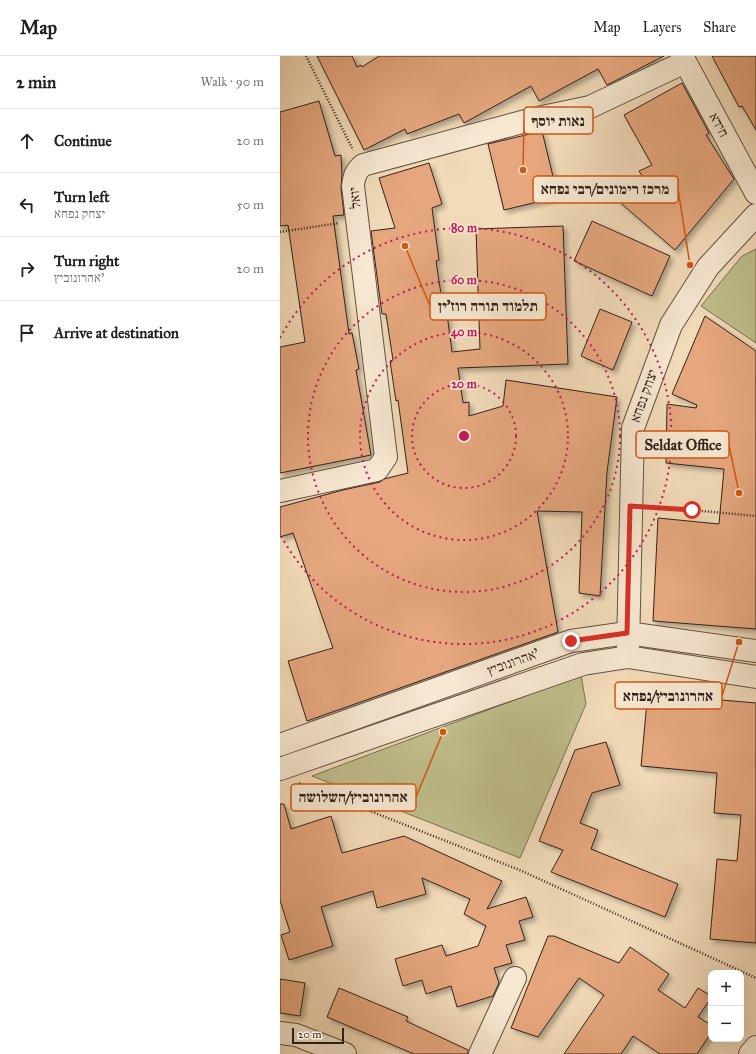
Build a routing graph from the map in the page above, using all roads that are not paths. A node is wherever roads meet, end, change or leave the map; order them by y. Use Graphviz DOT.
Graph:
graph roads {
  1 [pos="684,59"];
  2 [pos="756,193"];
  3 [pos="756,215"];
  4 [pos="280,491"];
  5 [pos="627,633"];
  6 [pos="756,651"];
  7 [pos="628,657"];
  8 [pos="756,677"];
  9 [pos="280,744"];
  10 [pos="288,772"];
  11 [pos="515,978"];
  12 [pos="280,1033"];
  13 [pos="756,1047"];
  14 [pos="345,1054"];
  15 [pos="480,1054"];
  16 [pos="750,1054"];
  1 -- 2 [label="street, חידא"];
  1 -- 4 [label="street, יואל"];
  3 -- 5 [label="street, יצחק נפחא"];
  5 -- 6 [label="street, אהרונוביץ'"];
  5 -- 7 [label="street, יצחק נפחא"];
  5 -- 9 [label="street, אהרונוביץ'"];
  7 -- 8 [label="street, אהרונוביץ'"];
  7 -- 10 [label="street, אהרונוביץ'"];
  9 -- 10 [label="street"];
  11 -- 15 [label="street"];
  12 -- 14 [label="street"];
  13 -- 16 [label="street"];
}
